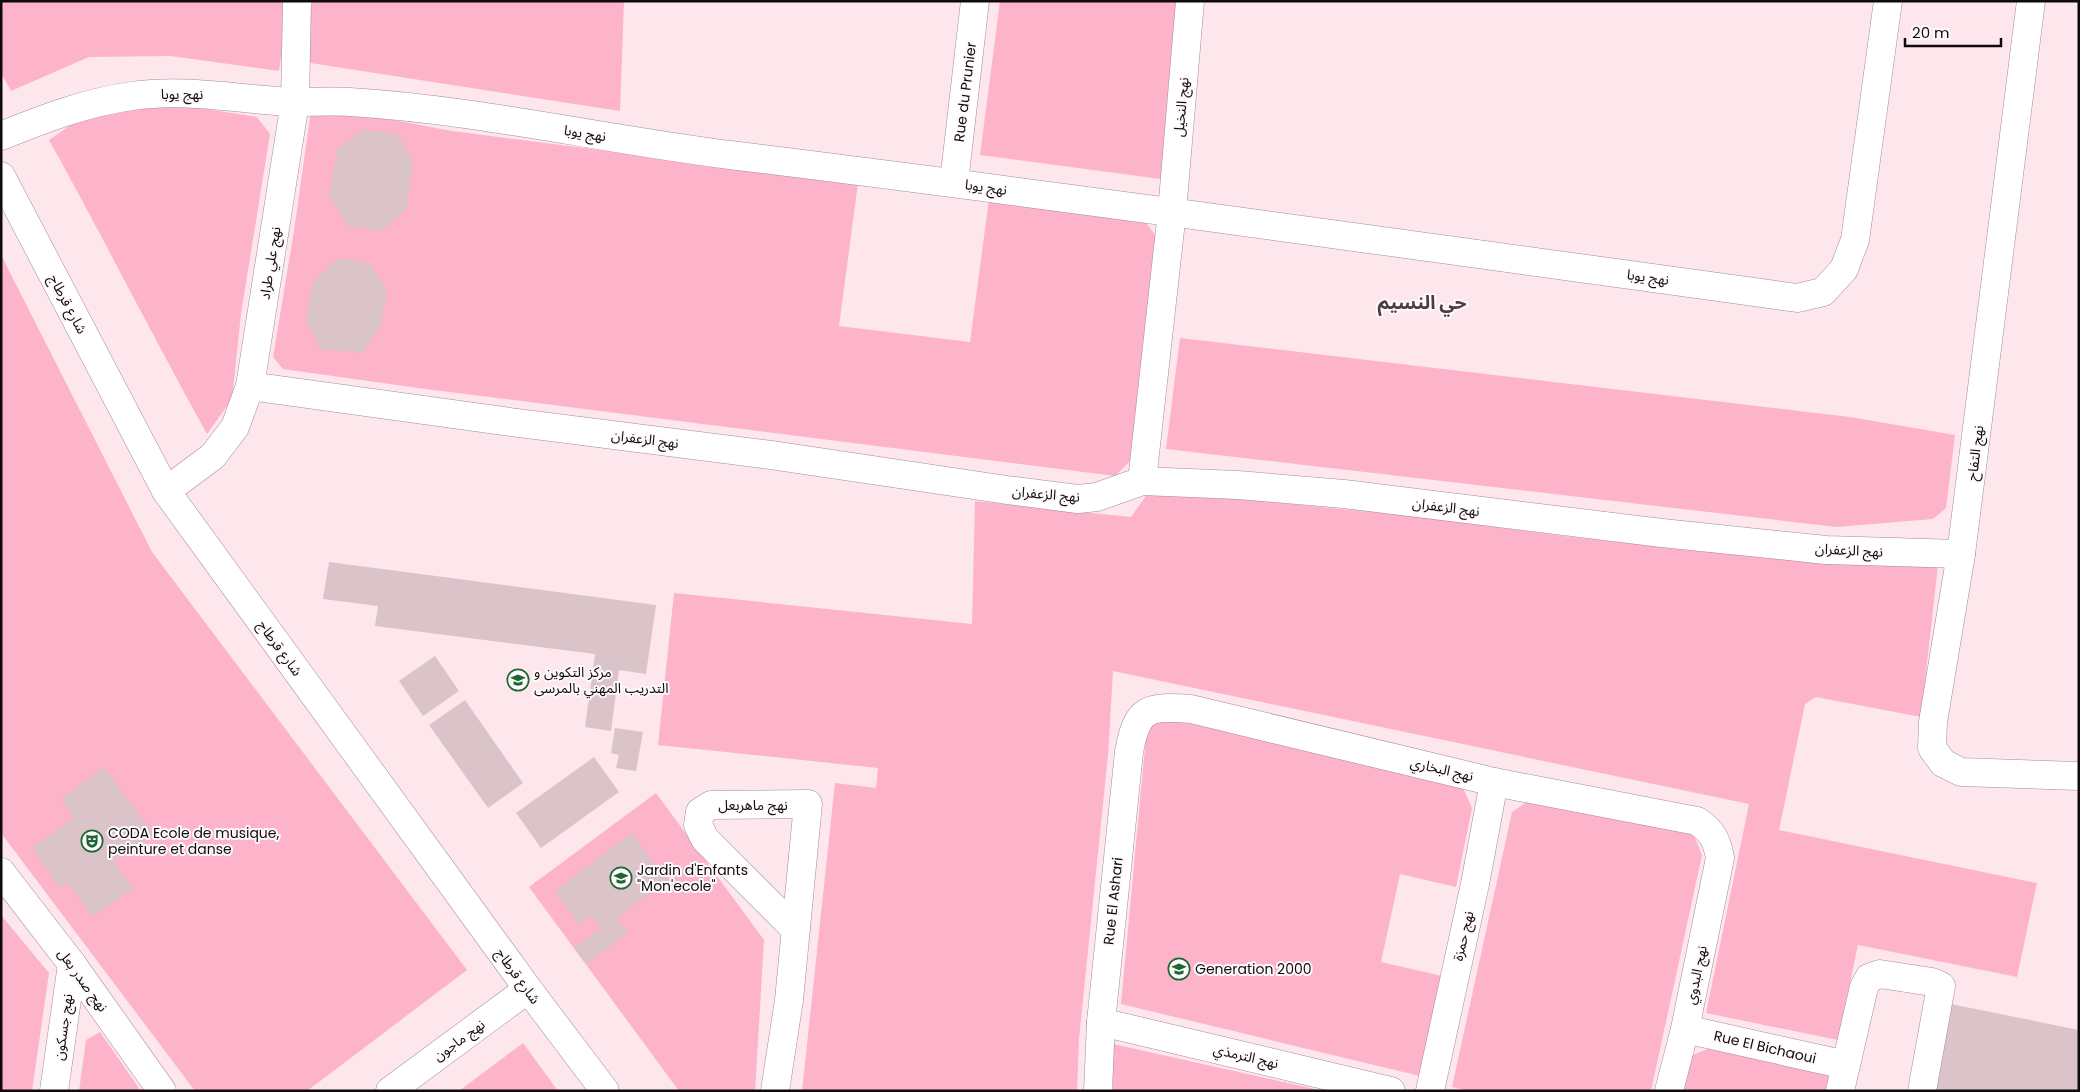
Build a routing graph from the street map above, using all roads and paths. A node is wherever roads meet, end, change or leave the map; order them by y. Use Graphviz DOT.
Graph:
graph roads {
  1 [pos="297,1"];
  2 [pos="975,1"];
  3 [pos="1190,1"];
  4 [pos="1888,1"];
  5 [pos="2031,1"];
  6 [pos="295,102"];
  7 [pos="1,136"];
  8 [pos="2,179"];
  9 [pos="954,182"];
  10 [pos="1172,212"];
  11 [pos="250,386"];
  12 [pos="1142,480"];
  13 [pos="166,491"];
  14 [pos="1962,554"];
  15 [pos="1143,715"];
  16 [pos="2079,776"];
  17 [pos="1494,782"];
  18 [pos="1720,858"];
  19 [pos="1,872"];
  20 [pos="796,930"];
  21 [pos="72,964"];
  22 [pos="528,989"];
  23 [pos="1100,1022"];
  24 [pos="1685,1029"];
  25 [pos="1843,1078"];
  26 [pos="54,1091"];
  27 [pos="162,1091"];
  28 [pos="390,1091"];
  29 [pos="605,1091"];
  30 [pos="775,1091"];
  31 [pos="1098,1091"];
  32 [pos="1391,1091"];
  33 [pos="1430,1091"];
  34 [pos="1669,1091"];
  35 [pos="1922,1091"];
  1 -- 6 [label="street, نهج علي طراد"];
  2 -- 9 [label="street, Rue du Prunier"];
  3 -- 10 [label="street, نهج النخيل"];
  4 -- 10 [label="street, نهج يوبا"];
  5 -- 14 [label="street, نهج التفاح"];
  6 -- 7 [label="street, نهج يوبا"];
  6 -- 9 [label="street, نهج يوبا"];
  6 -- 11 [label="street, نهج علي طراد"];
  8 -- 13 [label="street, شارع قرطاج"];
  9 -- 10 [label="street, نهج يوبا"];
  10 -- 12 [label="street"];
  11 -- 12 [label="street, نهج الزعفران"];
  11 -- 13 [label="street, نهج علي طراد"];
  12 -- 14 [label="street, نهج الزعفران"];
  13 -- 22 [label="street, شارع قرطاج"];
  14 -- 16 [label="street, نهج التفاح"];
  15 -- 17 [label="street, نهج البخاري"];
  15 -- 23 [label="street, Rue El Ashari"];
  17 -- 18 [label="street, نهج البخاري"];
  17 -- 33 [label="street, نهج حمزة"];
  18 -- 24 [label="street, نهج البدوي"];
  19 -- 21 [label="street, نهج صدر بعل"];
  20 -- 20 [label="street, نهج ماهربعل"];
  20 -- 30 [label="street, نهج ماهربعل"];
  21 -- 26 [label="street, نهج جسكون"];
  21 -- 27 [label="street, نهج صدر بعل"];
  22 -- 28 [label="street, نهج ماجون"];
  22 -- 29 [label="street, شارع قرطاج"];
  23 -- 31 [label="street, Rue El Ashari"];
  23 -- 32 [label="street, نهج الترمذي"];
  24 -- 25 [label="street, Rue El Bichaoui"];
  24 -- 34 [label="street, نهج البدوي"];
  25 -- 35 [label="street, Rue El Bichaoui"];
}
